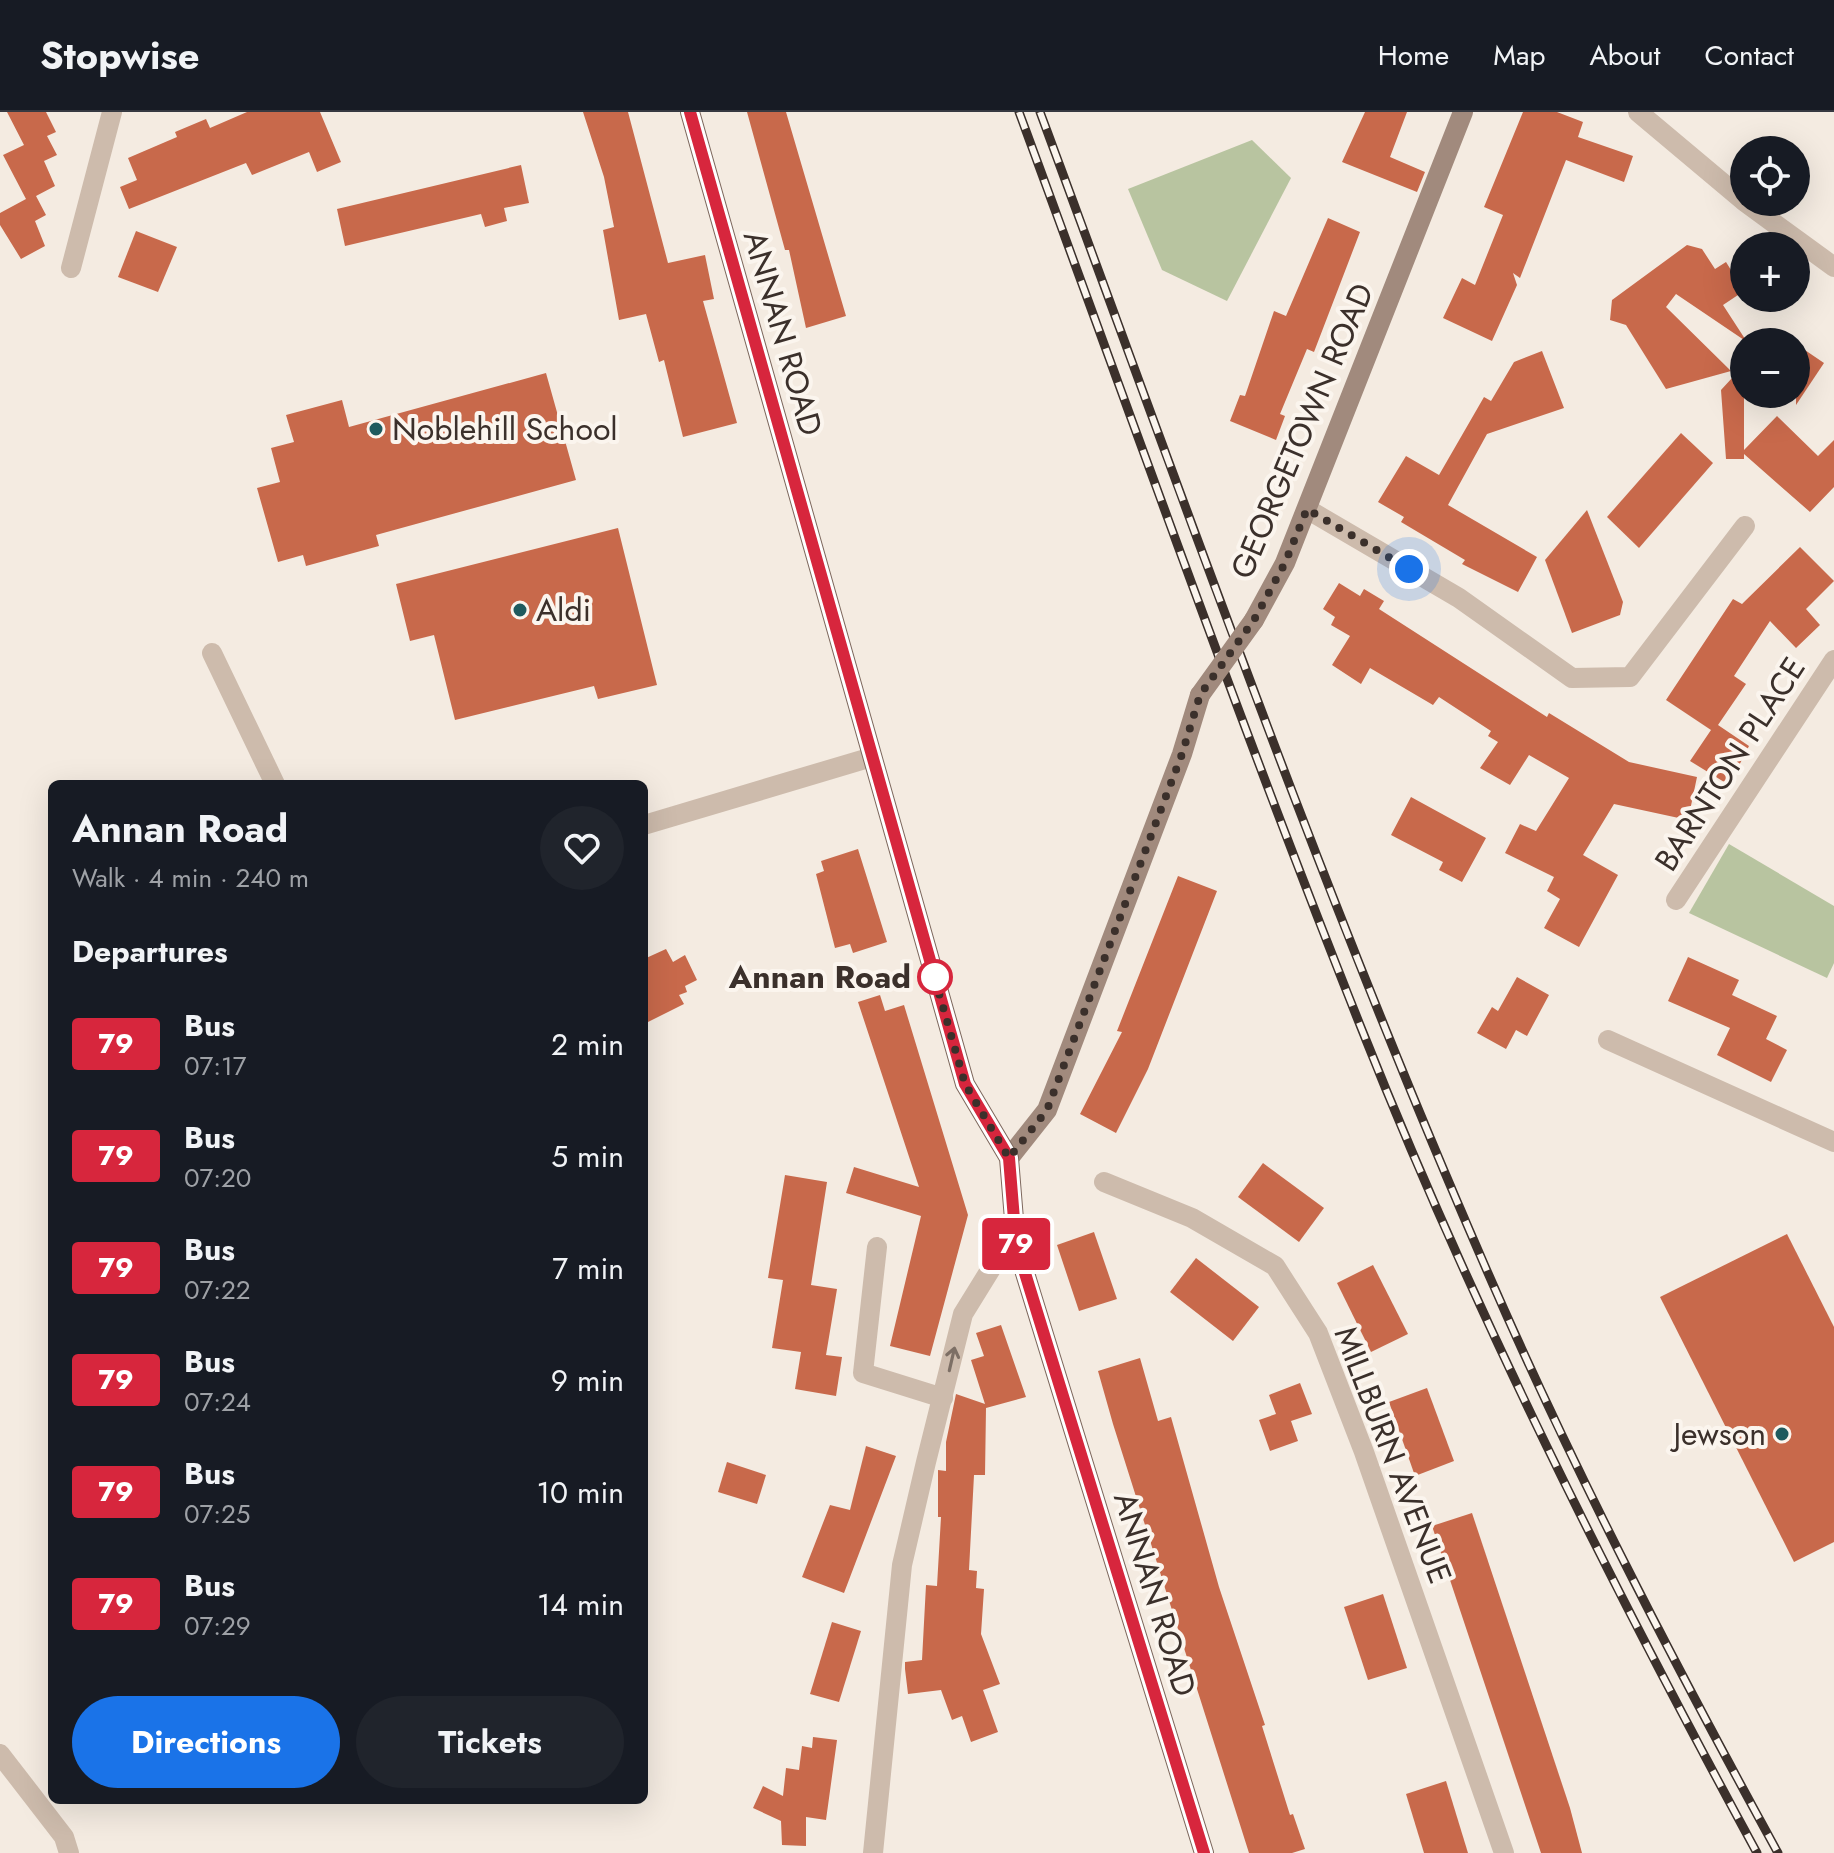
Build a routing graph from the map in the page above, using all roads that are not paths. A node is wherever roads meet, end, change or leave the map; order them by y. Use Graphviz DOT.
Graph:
graph roads {
  1 [pos="112,112"];
  2 [pos="690,112"];
  3 [pos="1463,112"];
  4 [pos="1638,112"];
  5 [pos="1730,189"];
  6 [pos="1764,216"];
  7 [pos="1834,267"];
  8 [pos="71,268"];
  9 [pos="1307,509"];
  10 [pos="1745,526"];
  11 [pos="212,653"];
  12 [pos="1834,660"];
  13 [pos="872,757"];
  14 [pos="273,780"];
  15 [pos="648,824"];
  16 [pos="1676,900"];
  17 [pos="1608,1040"];
  18 [pos="1834,1142"];
  19 [pos="1009,1158"];
  20 [pos="1104,1182"];
  21 [pos="1016,1244"];
  22 [pos="877,1247"];
  23 [pos="943,1398"];
  24 [pos="0,1754"];
  25 [pos="69,1853"];
  26 [pos="873,1853"];
  27 [pos="1204,1853"];
  28 [pos="1504,1853"];
  1 -- 8 [label="street"];
  2 -- 13 [label="main road, ANNAN ROAD"];
  3 -- 9 [label="street, GEORGETOWN ROAD"];
  4 -- 5 [label="street"];
  6 -- 7 [label="street"];
  9 -- 10 [label="street"];
  9 -- 19 [label="street, GEORGETOWN ROAD, bridge"];
  11 -- 14 [label="street"];
  12 -- 16 [label="street, BARNTON PLACE"];
  13 -- 15 [label="street"];
  13 -- 19 [label="main road, ANNAN ROAD"];
  17 -- 18 [label="street"];
  19 -- 21 [label="main road, ANNAN ROAD"];
  20 -- 28 [label="street, MILLBURN AVENUE"];
  23 -- 21 [label="street, one-way"];
  21 -- 27 [label="main road, ANNAN ROAD"];
  22 -- 23 [label="street"];
  23 -- 26 [label="street"];
  24 -- 25 [label="street"];
}
